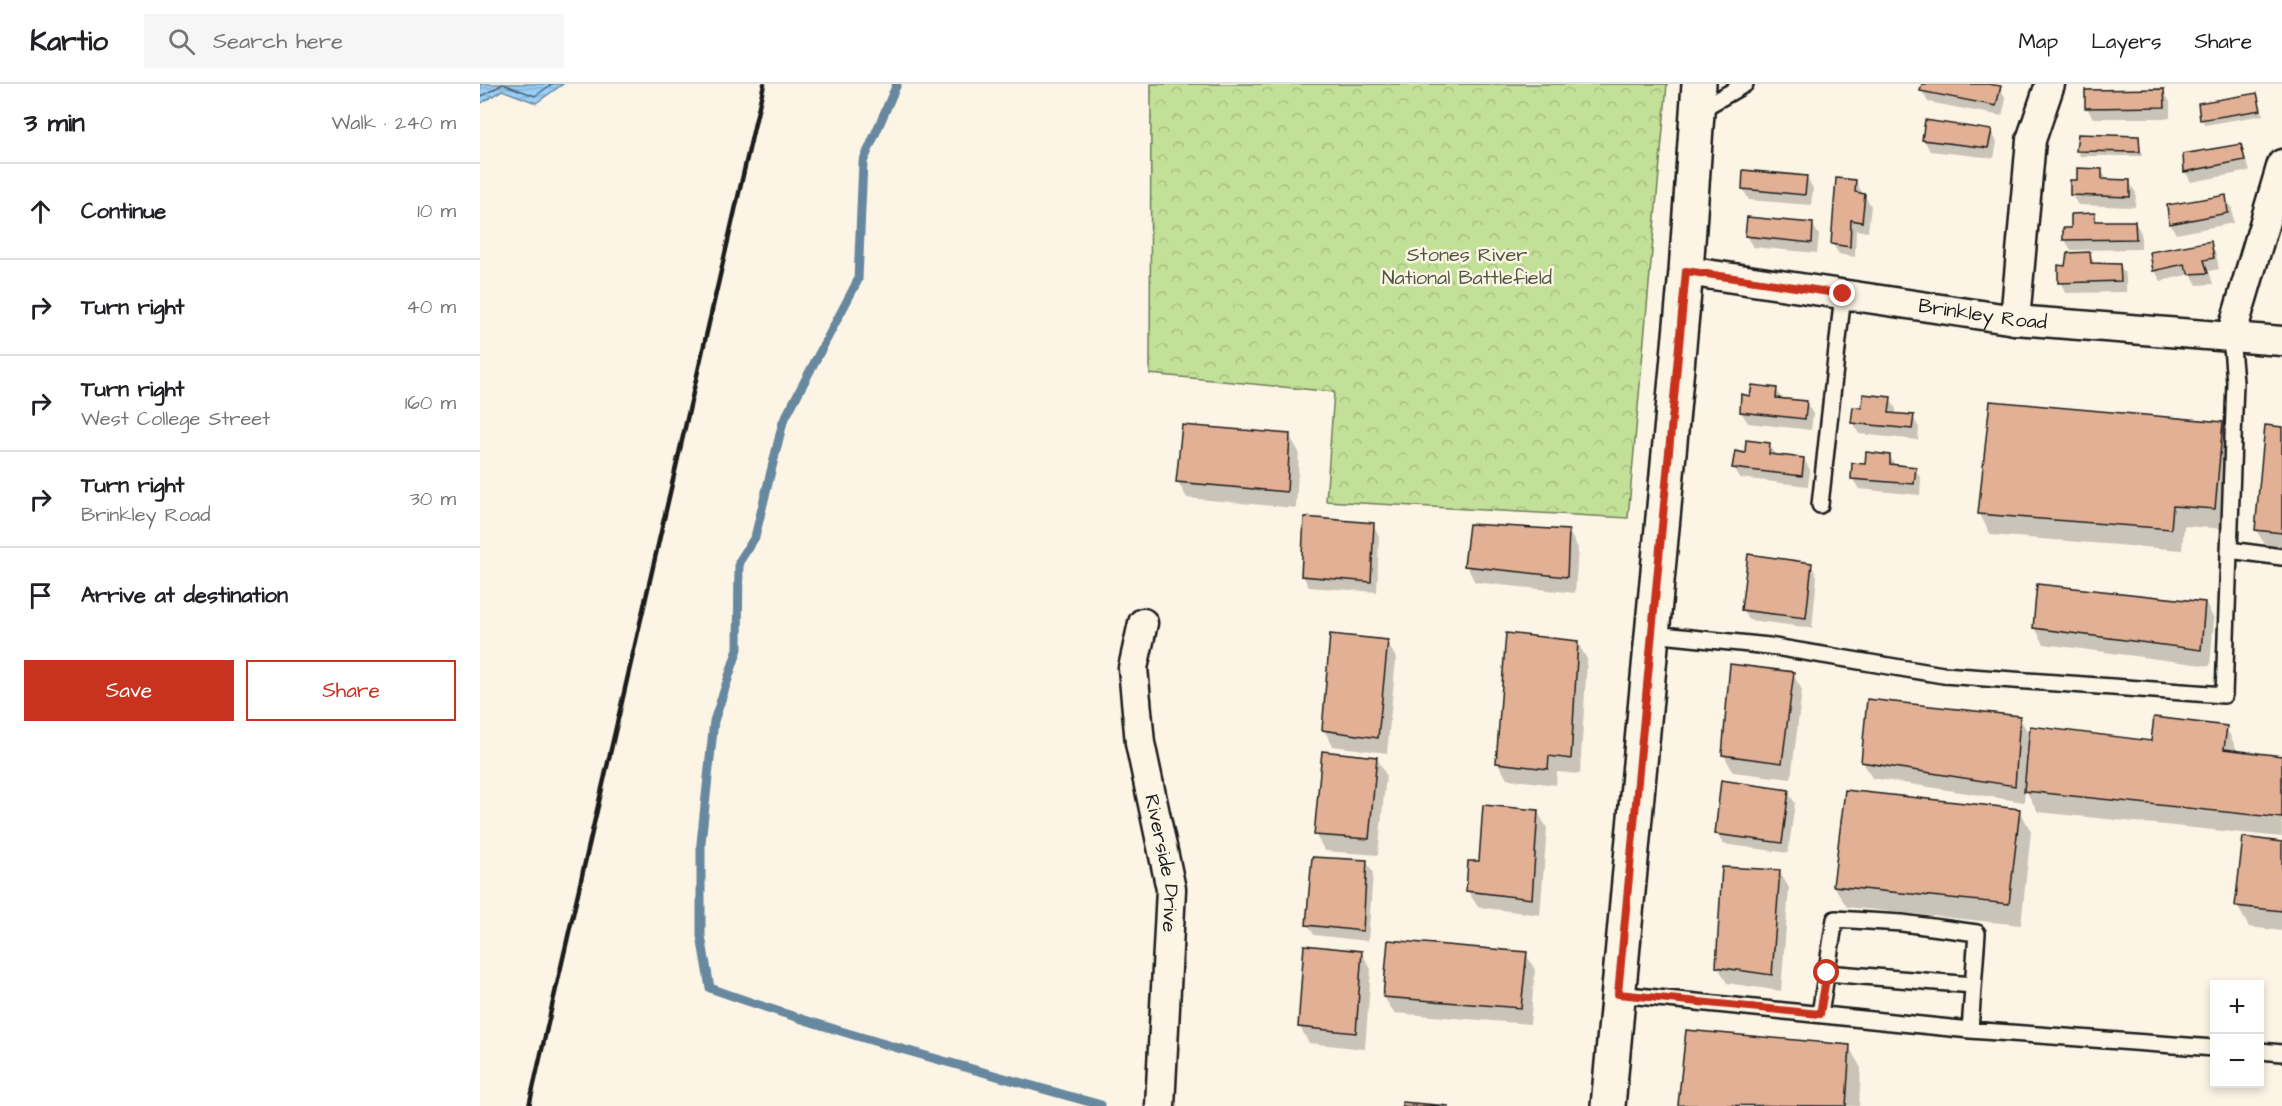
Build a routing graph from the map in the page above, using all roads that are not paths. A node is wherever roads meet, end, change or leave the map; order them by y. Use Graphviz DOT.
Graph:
graph roads {
  1 [pos="1745,84"];
  2 [pos="2050,84"];
  3 [pos="1698,98"];
  4 [pos="2282,164"];
  5 [pos="1686,271"];
  6 [pos="1843,294"];
  7 [pos="2015,320"];
  8 [pos="2231,336"];
  9 [pos="2282,341"];
  10 [pos="1820,505"];
  11 [pos="2229,550"];
  12 [pos="2282,557"];
  13 [pos="1143,623"];
  14 [pos="1652,634"];
  15 [pos="1827,973"];
  16 [pos="1973,985"];
  17 [pos="1618,994"];
  18 [pos="1820,1014"];
  19 [pos="1970,1030"];
  20 [pos="2210,1048"];
  21 [pos="2264,1051"];
  22 [pos="2282,1053"];
  23 [pos="1160,1106"];
  24 [pos="1608,1106"];
  1 -- 3 [label="lane"];
  2 -- 7 [label="street"];
  3 -- 5 [label="street"];
  4 -- 8 [label="street"];
  5 -- 6 [label="street, Brinkley Road"];
  5 -- 14 [label="street"];
  6 -- 7 [label="street, Brinkley Road"];
  6 -- 10 [label="lane"];
  7 -- 8 [label="street, Brinkley Road"];
  8 -- 9 [label="street, Brinkley Road"];
  8 -- 11 [label="lane"];
  11 -- 12 [label="lane"];
  11 -- 14 [label="lane"];
  13 -- 23 [label="street, Riverside Drive"];
  14 -- 17 [label="street"];
  15 -- 16 [label="lane"];
  15 -- 16 [label="lane"];
  15 -- 18 [label="lane"];
  16 -- 19 [label="lane"];
  17 -- 18 [label="lane"];
  17 -- 24 [label="street"];
  18 -- 19 [label="lane"];
  19 -- 20 [label="lane"];
  21 -- 22 [label="lane"];
}
